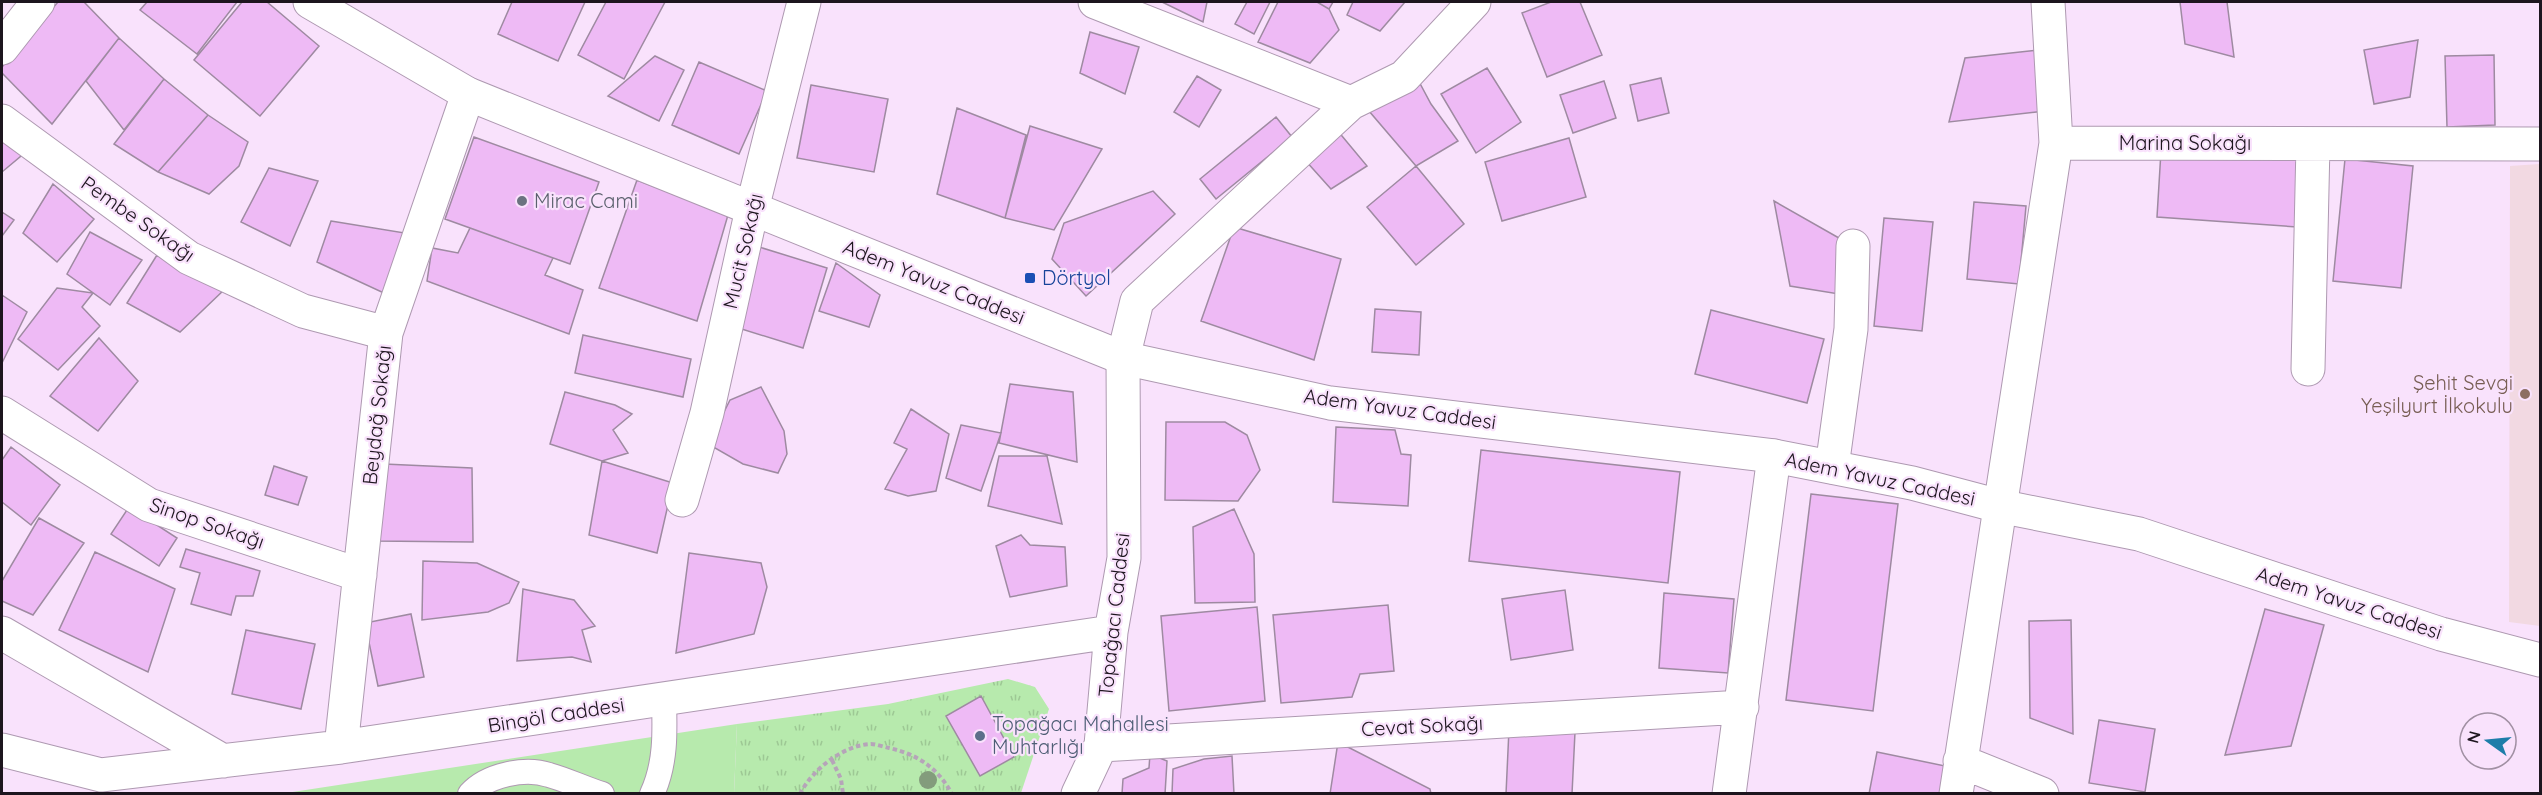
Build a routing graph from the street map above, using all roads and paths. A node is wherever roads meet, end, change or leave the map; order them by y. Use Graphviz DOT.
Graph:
graph roads {
  1 [pos="38,2"];
  2 [pos="804,2"];
  3 [pos="1095,2"];
  4 [pos="1474,2"];
  5 [pos="2048,2"];
  6 [pos="332,7"];
  7 [pos="2,48"];
  8 [pos="468,94"];
  9 [pos="1351,103"];
  10 [pos="2,121"];
  11 [pos="2056,143"];
  12 [pos="2313,144"];
  13 [pos="2541,144"];
  14 [pos="752,208"];
  15 [pos="1853,246"];
  16 [pos="386,333"];
  17 [pos="1124,358"];
  18 [pos="2308,369"];
  19 [pos="2,413"];
  20 [pos="1774,456"];
  21 [pos="1832,467"];
  22 [pos="682,500"];
  23 [pos="1999,506"];
  24 [pos="360,575"];
  25 [pos="1111,632"];
  26 [pos="2,633"];
  27 [pos="2541,660"];
  28 [pos="664,699"];
  29 [pos="1742,706"];
  30 [pos="1101,745"];
  31 [pos="342,747"];
  32 [pos="2,750"];
  33 [pos="832,760"];
  34 [pos="223,761"];
  35 [pos="1959,761"];
  36 [pos="111,784"];
  37 [pos="470,794"];
  38 [pos="602,794"];
  39 [pos="652,794"];
  40 [pos="800,794"];
  41 [pos="843,794"];
  42 [pos="952,794"];
  43 [pos="1078,794"];
  44 [pos="1729,794"];
  45 [pos="1956,794"];
  46 [pos="2042,794"];
  1 -- 7 [label="street"];
  2 -- 14 [label="street, Mucit Sokağı"];
  3 -- 9 [label="street"];
  4 -- 9 [label="street, Topağacı Caddesi"];
  5 -- 11 [label="street"];
  6 -- 8 [label="street, Adem Yavuz Caddesi"];
  8 -- 14 [label="street, Adem Yavuz Caddesi"];
  8 -- 16 [label="street, Beydağ Sokağı"];
  9 -- 17 [label="street, Topağacı Caddesi"];
  10 -- 16 [label="street, Pembe Sokağı"];
  11 -- 12 [label="street, Marina Sokağı"];
  11 -- 23 [label="street"];
  12 -- 13 [label="street, Marina Sokağı"];
  12 -- 18 [label="street"];
  14 -- 17 [label="street, Adem Yavuz Caddesi"];
  14 -- 22 [label="street, Mucit Sokağı"];
  15 -- 21 [label="street"];
  16 -- 24 [label="street, Beydağ Sokağı"];
  17 -- 20 [label="street, Adem Yavuz Caddesi"];
  17 -- 25 [label="street, Topağacı Caddesi"];
  19 -- 24 [label="street, Sinop Sokağı"];
  20 -- 21 [label="street, Adem Yavuz Caddesi"];
  20 -- 29 [label="street"];
  21 -- 23 [label="street, Adem Yavuz Caddesi"];
  23 -- 27 [label="street, Adem Yavuz Caddesi"];
  23 -- 35 [label="street"];
  24 -- 31 [label="street, Beydağ Sokağı"];
  25 -- 28 [label="street, Bingöl Caddesi"];
  25 -- 30 [label="street, Topağacı Caddesi"];
  26 -- 34 [label="street"];
  28 -- 31 [label="street, Bingöl Caddesi"];
  28 -- 39 [label="lane"];
  29 -- 30 [label="street, Cevat Sokağı"];
  29 -- 44 [label="street"];
  30 -- 43 [label="street, Topağacı Caddesi"];
  31 -- 34 [label="street, Bingöl Caddesi"];
  32 -- 36 [label="street, Bingöl Caddesi"];
  33 -- 40 [label="path"];
  33 -- 41 [label="path"];
  33 -- 42 [label="path"];
  34 -- 36 [label="street, Bingöl Caddesi"];
  35 -- 45 [label="street"];
  35 -- 46 [label="street"];
  37 -- 38 [label="lane"];
}
